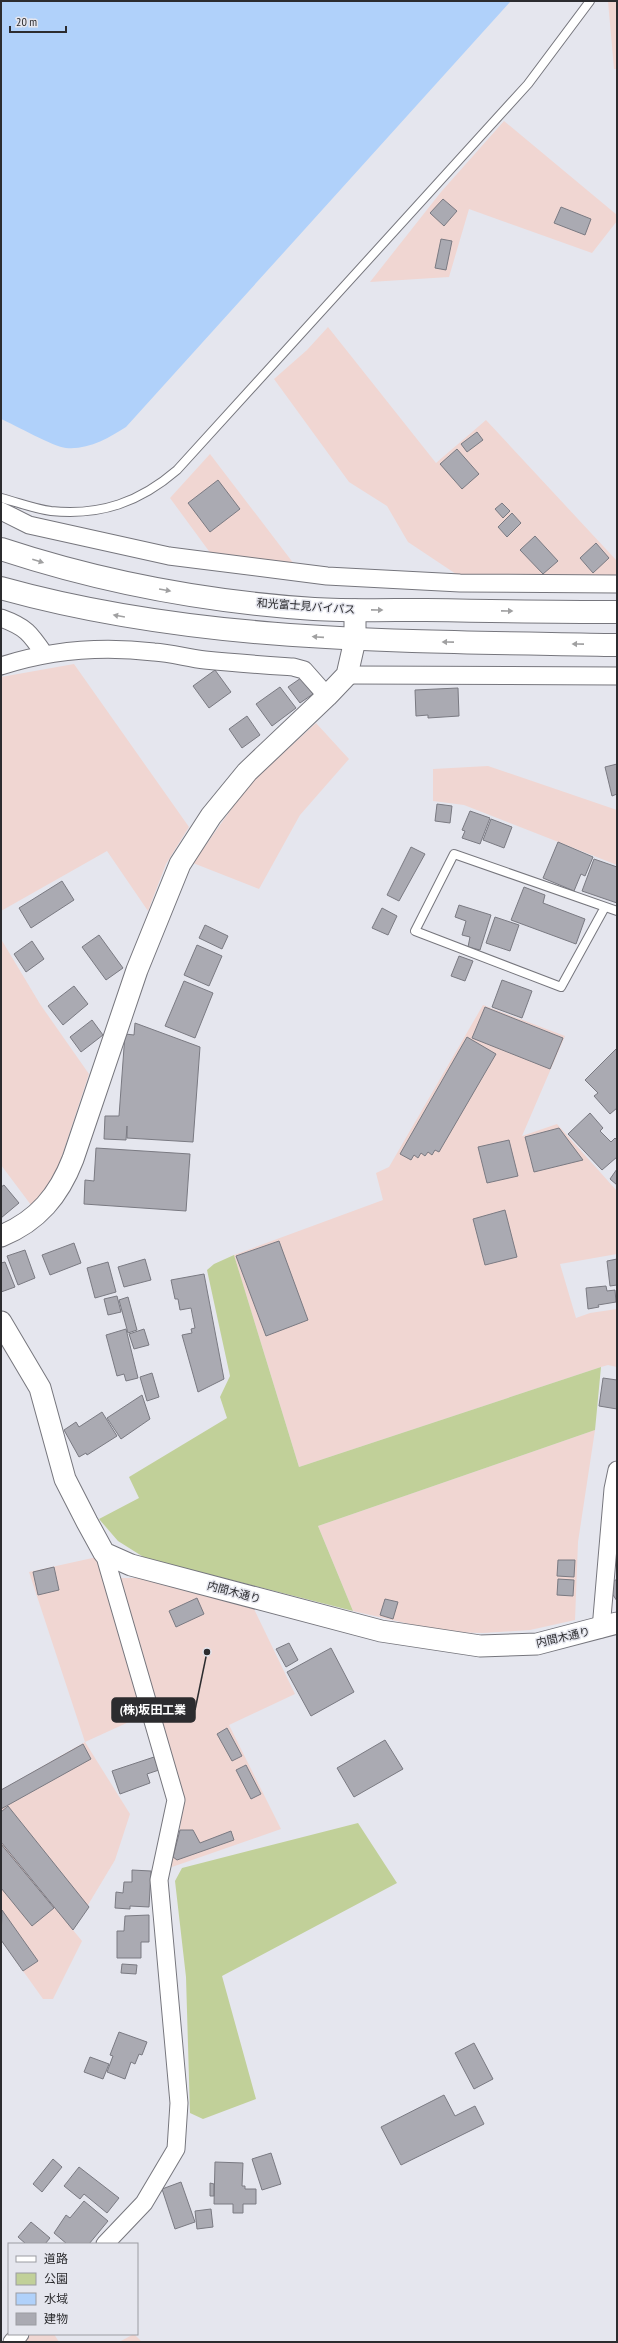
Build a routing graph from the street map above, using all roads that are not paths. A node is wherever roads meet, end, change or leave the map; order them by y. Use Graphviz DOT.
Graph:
graph roads {
  1 [pos="590,1"];
  2 [pos="1,498"];
  3 [pos="1,511"];
  4 [pos="1,549"];
  5 [pos="617,584"];
  6 [pos="1,588"];
  7 [pos="355,610"];
  8 [pos="617,612"];
  9 [pos="1,618"];
  10 [pos="355,640"];
  11 [pos="617,645"];
  12 [pos="45,655"];
  13 [pos="1,666"];
  14 [pos="347,675"];
  15 [pos="617,676"];
  16 [pos="328,696"];
  17 [pos="605,907"];
  18 [pos="617,911"];
  19 [pos="1,1236"];
  20 [pos="1,1322"];
  21 [pos="617,1470"];
  22 [pos="104,1553"];
  23 [pos="609,1626"];
  24 [pos="106,2243"];
  1 -- 2 [label="lane"];
  3 -- 5 [label="street"];
  4 -- 7 [label="highway, 和光富士見バイパス, one-way"];
  10 -- 6 [label="highway, one-way"];
  7 -- 8 [label="highway, 和光富士見バイパス, one-way"];
  7 -- 10 [label="street"];
  9 -- 12 [label="street"];
  11 -- 10 [label="highway, one-way"];
  10 -- 14 [label="street"];
  12 -- 13 [label="street"];
  12 -- 16 [label="street"];
  14 -- 15 [label="street"];
  14 -- 16 [label="street"];
  16 -- 19 [label="street"];
  17 -- 17 [label="lane"];
  17 -- 18 [label="lane"];
  20 -- 22 [label="street"];
  21 -- 23 [label="street"];
  22 -- 23 [label="street, 内間木通り"];
  22 -- 24 [label="street"];
}
